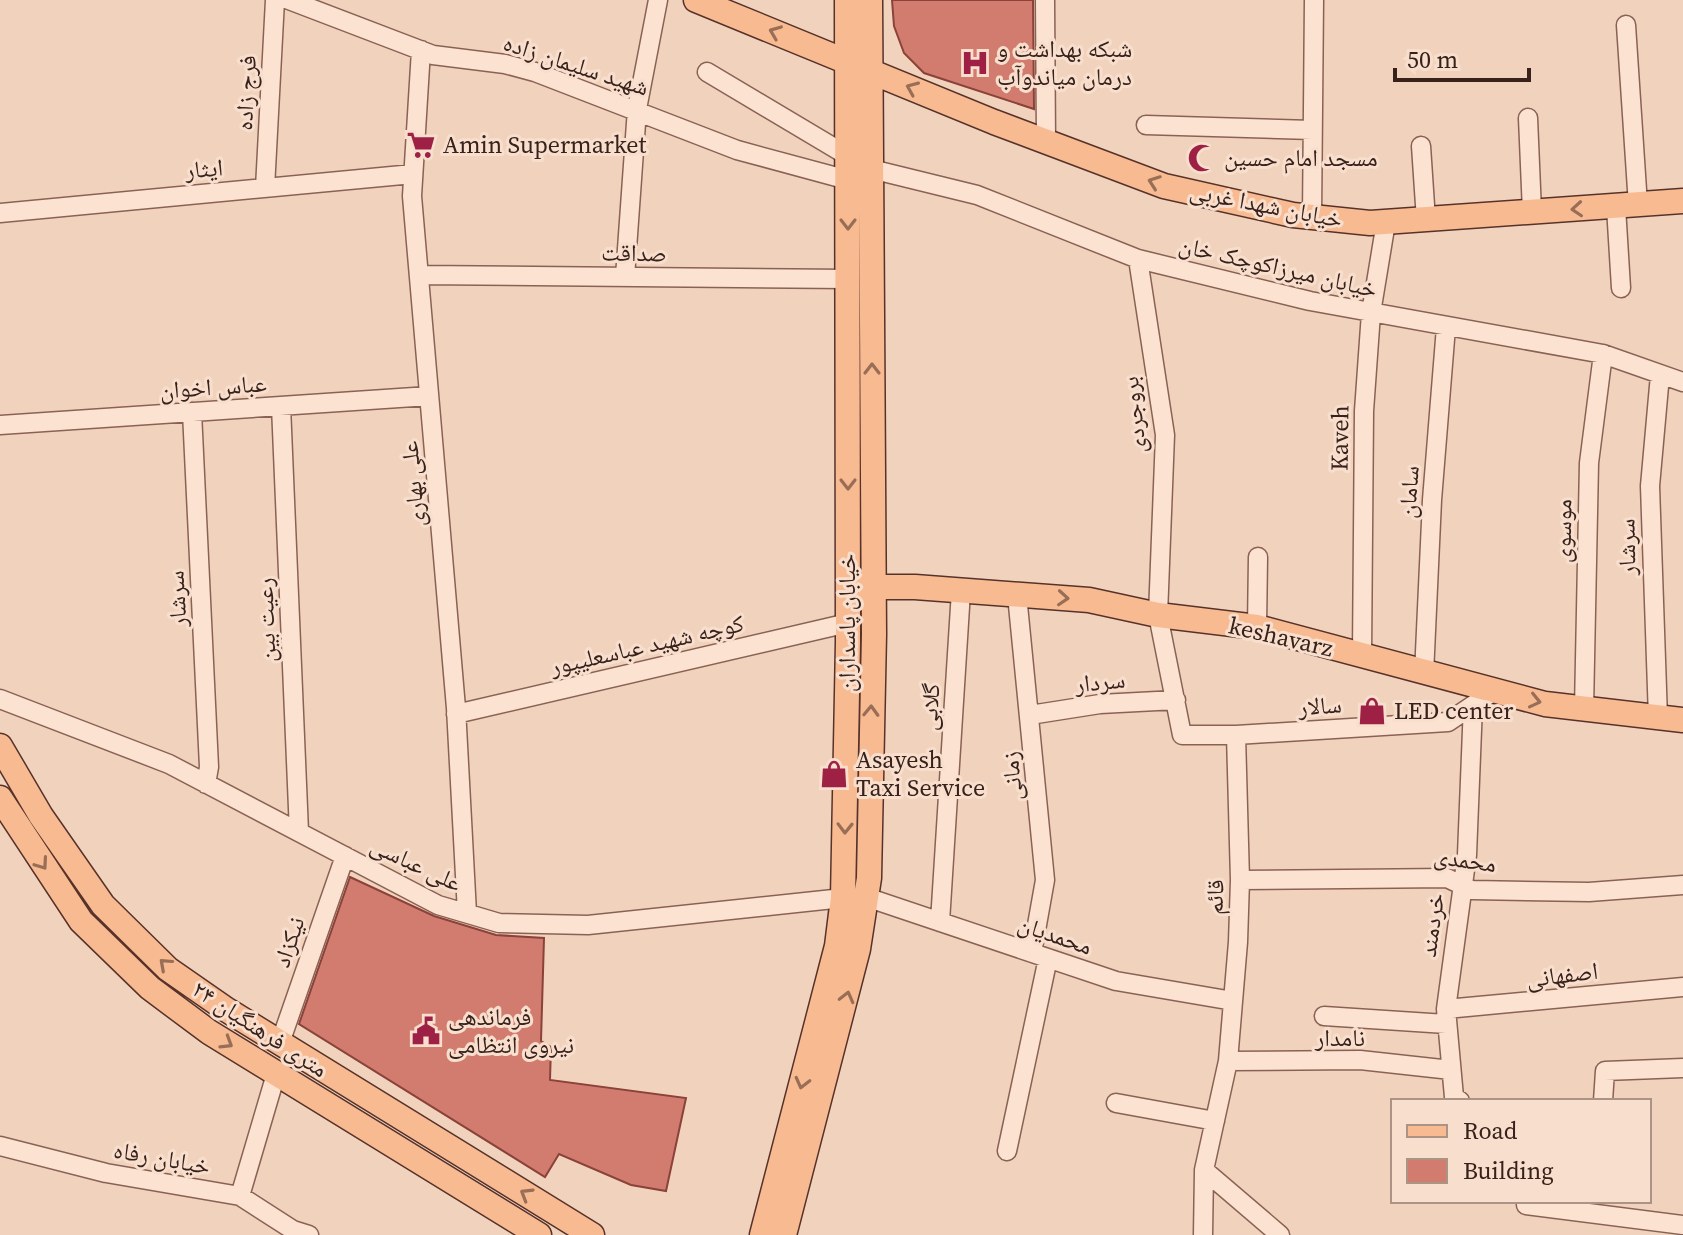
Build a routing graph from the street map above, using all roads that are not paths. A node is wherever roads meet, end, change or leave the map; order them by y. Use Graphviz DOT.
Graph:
graph roads {
  1 [pos="275,0"];
  2 [pos="289,0"];
  3 [pos="658,0"];
  4 [pos="696,0"];
  5 [pos="847,0"];
  6 [pos="870,0"];
  7 [pos="1045,0"];
  8 [pos="1314,0"];
  9 [pos="1626,25"];
  10 [pos="421,50"];
  11 [pos="859,66"];
  12 [pos="707,72"];
  13 [pos="637,109"];
  14 [pos="1528,118"];
  15 [pos="1146,125"];
  16 [pos="1312,130"];
  17 [pos="1046,141"];
  18 [pos="1421,146"];
  19 [pos="848,168"];
  20 [pos="871,169"];
  21 [pos="413,174"];
  22 [pos="265,188"];
  23 [pos="1683,201"];
  24 [pos="1627,206"];
  25 [pos="1532,212"];
  26 [pos="0,213"];
  27 [pos="1312,217"];
  28 [pos="1426,220"];
  29 [pos="1386,222"];
  30 [pos="1138,259"];
  31 [pos="419,275"];
  32 [pos="625,277"];
  33 [pos="848,279"];
  34 [pos="1621,288"];
  35 [pos="1371,313"];
  36 [pos="1446,327"];
  37 [pos="1603,354"];
  38 [pos="1660,375"];
  39 [pos="1683,382"];
  40 [pos="429,396"];
  41 [pos="281,406"];
  42 [pos="192,412"];
  43 [pos="0,425"];
  44 [pos="1258,557"];
  45 [pos="874,587"];
  46 [pos="848,588"];
  47 [pos="961,591"];
  48 [pos="1017,595"];
  49 [pos="1158,615"];
  50 [pos="848,623"];
  51 [pos="1257,627"];
  52 [pos="1362,656"];
  53 [pos="1424,667"];
  54 [pos="1494,691"];
  55 [pos="0,699"];
  56 [pos="1176,700"];
  57 [pos="1473,705"];
  58 [pos="1584,709"];
  59 [pos="456,714"];
  60 [pos="1030,715"];
  61 [pos="1658,718"];
  62 [pos="1683,720"];
  63 [pos="1236,735"];
  64 [pos="0,746"];
  65 [pos="206,784"];
  66 [pos="0,798"];
  67 [pos="299,832"];
  68 [pos="345,856"];
  69 [pos="1240,880"];
  70 [pos="1462,885"];
  71 [pos="1683,885"];
  72 [pos="855,898"];
  73 [pos="467,913"];
  74 [pos="940,922"];
  75 [pos="1040,956"];
  76 [pos="1683,987"];
  77 [pos="1233,1001"];
  78 [pos="1324,1016"];
  79 [pos="1446,1016"];
  80 [pos="280,1043"];
  81 [pos="1228,1061"];
  82 [pos="1683,1068"];
  83 [pos="1451,1070"];
  84 [pos="276,1074"];
  85 [pos="1457,1099"];
  86 [pos="1603,1099"];
  87 [pos="1116,1103"];
  88 [pos="1215,1121"];
  89 [pos="0,1146"];
  90 [pos="1007,1151"];
  91 [pos="1204,1170"];
  92 [pos="240,1196"];
  93 [pos="1526,1205"];
  94 [pos="1683,1225"];
  95 [pos="309,1235"];
  96 [pos="539,1235"];
  97 [pos="592,1235"];
  98 [pos="762,1235"];
  99 [pos="784,1235"];
  100 [pos="1203,1235"];
  101 [pos="1280,1235"];
  1 -- 22 [label="street, فرج زاده"];
  2 -- 10 [label="street, شهید سلیمان زاده"];
  3 -- 13 [label="street"];
  11 -- 4 [label="main road, خیابان شهدا غربی, one-way"];
  5 -- 11 [label="main road, خیابان پاسداران"];
  6 -- 11 [label="main road, خیابان پاسداران"];
  7 -- 17 [label="street"];
  8 -- 16 [label="street"];
  9 -- 24 [label="street"];
  10 -- 13 [label="street, شهید سلیمان زاده"];
  10 -- 21 [label="street, علی بهاری"];
  17 -- 11 [label="main road, خیابان شهدا غربی, one-way"];
  11 -- 19 [label="main road, خیابان پاسداران"];
  11 -- 20 [label="main road, خیابان پاسداران"];
  12 -- 19 [label="street"];
  13 -- 19 [label="street, شهید سلیمان زاده"];
  13 -- 32 [label="street"];
  14 -- 25 [label="street"];
  15 -- 16 [label="street"];
  16 -- 27 [label="street"];
  27 -- 17 [label="main road, خیابان شهدا غربی, one-way"];
  18 -- 28 [label="street"];
  19 -- 33 [label="main road, خیابان پاسداران, one-way"];
  20 -- 30 [label="street, خیابان میرزاکوچک خان"];
  45 -- 20 [label="main road, خیابان پاسداران, one-way"];
  21 -- 22 [label="street, ایثار"];
  21 -- 31 [label="street, علی بهاری"];
  22 -- 26 [label="street, ایثار"];
  23 -- 24 [label="main road, خیابان شهدا غربی"];
  24 -- 25 [label="main road, خیابان شهدا غربی, one-way"];
  24 -- 34 [label="street"];
  25 -- 28 [label="main road, خیابان شهدا غربی"];
  27 -- 29 [label="main road, خیابان شهدا غربی"];
  28 -- 29 [label="main road, خیابان شهدا غربی"];
  29 -- 35 [label="street, Kaveh"];
  30 -- 35 [label="street, خیابان میرزاکوچک خان"];
  30 -- 49 [label="street, بروجردی"];
  31 -- 32 [label="street, صداقت"];
  31 -- 40 [label="street, علی بهاری"];
  32 -- 33 [label="street, صداقت"];
  33 -- 46 [label="main road, خیابان پاسداران, one-way"];
  35 -- 36 [label="street, خیابان میرزاکوچک خان"];
  35 -- 52 [label="street, Kaveh"];
  36 -- 37 [label="street, خیابان میرزاکوچک خان"];
  36 -- 53 [label="street, سامان"];
  37 -- 38 [label="street, خیابان میرزاکوچک خان"];
  37 -- 58 [label="street, موسوی"];
  38 -- 39 [label="street, خیابان میرزاکوچک خان"];
  38 -- 61 [label="street, سرشار"];
  40 -- 41 [label="street, عباس اخوان"];
  40 -- 59 [label="street, علی بهاری"];
  41 -- 42 [label="street, عباس اخوان"];
  41 -- 67 [label="street, رعیت بین"];
  42 -- 43 [label="street, عباس اخوان"];
  42 -- 65 [label="street, سرشار"];
  44 -- 51 [label="street"];
  45 -- 46 [label="main road, keshavarz"];
  45 -- 47 [label="main road, keshavarz"];
  72 -- 45 [label="main road, خیابان پاسداران, one-way"];
  46 -- 50 [label="main road, خیابان پاسداران"];
  47 -- 48 [label="main road, keshavarz"];
  47 -- 74 [label="street, گلابی"];
  48 -- 49 [label="main road, keshavarz, one-way"];
  48 -- 60 [label="street, زمانی"];
  49 -- 51 [label="main road, keshavarz"];
  49 -- 56 [label="street"];
  50 -- 59 [label="street, کوچه شهید عباسعلیپور"];
  50 -- 72 [label="main road, خیابان پاسداران, one-way"];
  51 -- 52 [label="main road, keshavarz"];
  52 -- 53 [label="main road, keshavarz"];
  53 -- 54 [label="main road, keshavarz"];
  54 -- 57 [label="street, سالار"];
  54 -- 58 [label="main road, keshavarz, one-way"];
  55 -- 65 [label="street, علی عباسی"];
  56 -- 60 [label="street, سردار"];
  56 -- 63 [label="street"];
  57 -- 63 [label="street, سالار"];
  57 -- 70 [label="street, خردمند"];
  58 -- 61 [label="main road, keshavarz"];
  59 -- 73 [label="street, علی بهاری"];
  60 -- 75 [label="street, زمانی"];
  61 -- 62 [label="main road, keshavarz"];
  63 -- 69 [label="street, قائم"];
  80 -- 64 [label="main road, ۲۴ متری فرهنگیان, one-way"];
  65 -- 67 [label="street, علی عباسی"];
  66 -- 84 [label="main road, ۲۴ متری فرهنگیان, one-way"];
  67 -- 68 [label="street, علی عباسی"];
  68 -- 73 [label="street, علی عباسی"];
  68 -- 80 [label="street, نیکزاد"];
  69 -- 70 [label="street, محمدی"];
  69 -- 77 [label="street, قائم"];
  70 -- 71 [label="street, محمدی"];
  70 -- 79 [label="street, خردمند"];
  72 -- 73 [label="street, علی عباسی"];
  72 -- 74 [label="street, محمدیان"];
  72 -- 98 [label="main road, خیابان پاسداران, one-way"];
  99 -- 72 [label="main road, خیابان پاسداران, one-way"];
  74 -- 75 [label="street, محمدیان"];
  75 -- 77 [label="street, محمدیان"];
  75 -- 90 [label="street, زمانی"];
  76 -- 79 [label="street, اصفهانی"];
  77 -- 81 [label="street, قائم"];
  78 -- 79 [label="street, اصفهانی"];
  79 -- 83 [label="street, خردمند"];
  97 -- 80 [label="main road, ۲۴ متری فرهنگیان, one-way"];
  81 -- 83 [label="street, نامدار"];
  81 -- 88 [label="street, قائم"];
  82 -- 86 [label="street"];
  83 -- 85 [label="street, خردمند"];
  84 -- 92 [label="street"];
  84 -- 96 [label="main road, ۲۴ متری فرهنگیان"];
  87 -- 88 [label="street"];
  88 -- 91 [label="street, قائم"];
  89 -- 92 [label="street, خیابان رفاه"];
  91 -- 100 [label="street, قائم"];
  91 -- 101 [label="street"];
  92 -- 95 [label="street, خیابان رفاه"];
  93 -- 94 [label="street"];
}
